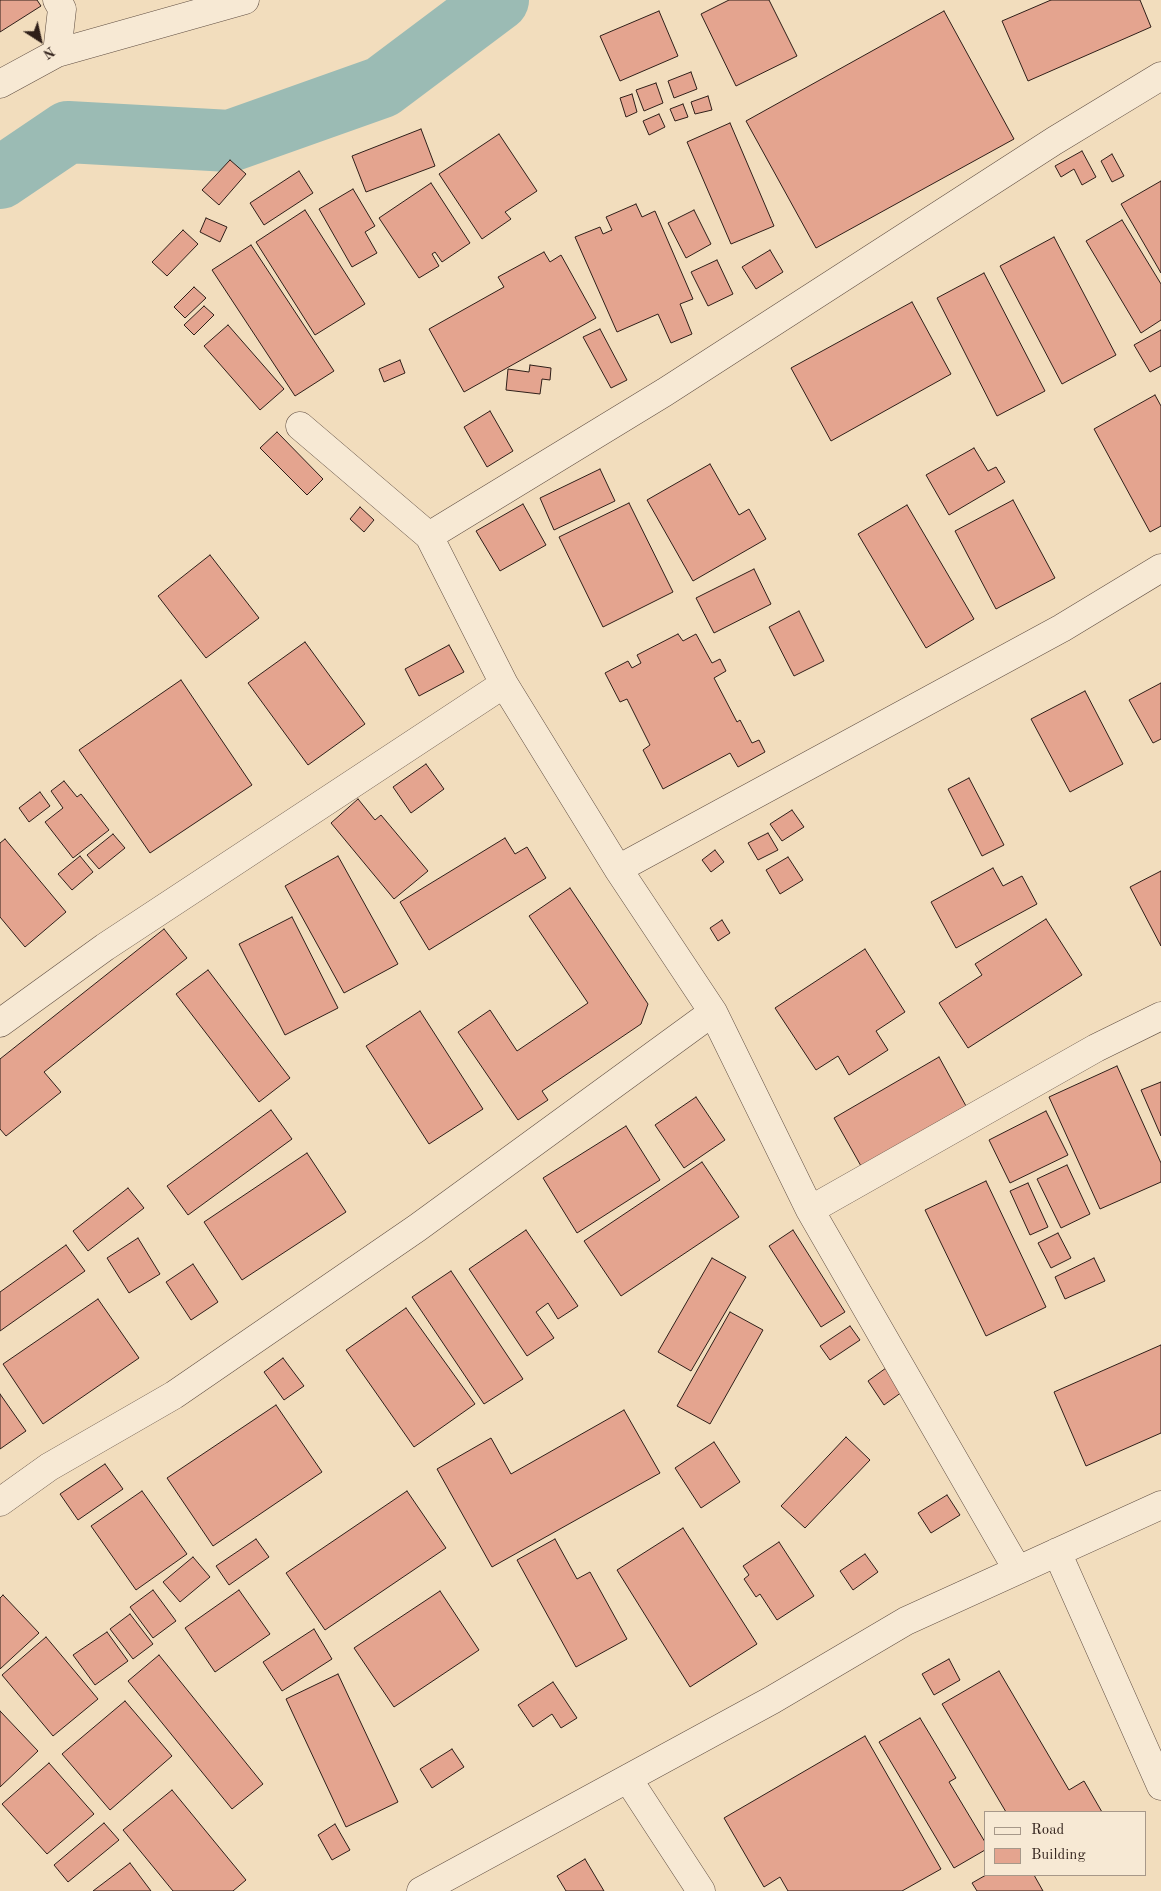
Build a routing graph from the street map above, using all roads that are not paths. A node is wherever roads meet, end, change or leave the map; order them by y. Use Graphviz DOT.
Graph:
graph roads {
  1 [pos="57,0"];
  2 [pos="245,0"];
  3 [pos="57,53"];
  4 [pos="1161,76"];
  5 [pos="0,84"];
  6 [pos="300,426"];
  7 [pos="429,536"];
  8 [pos="1161,568"];
  9 [pos="504,684"];
  10 [pos="618,870"];
  11 [pos="713,1012"];
  12 [pos="1161,1016"];
  13 [pos="0,1023"];
  14 [pos="810,1210"];
  15 [pos="0,1502"];
  16 [pos="1161,1505"];
  17 [pos="1057,1552"];
  18 [pos="1017,1569"];
  19 [pos="1159,1775"];
  20 [pos="628,1779"];
  21 [pos="421,1891"];
  22 [pos="702,1891"];
  1 -- 3 [label="street"];
  2 -- 3 [label="street"];
  3 -- 5 [label="street"];
  4 -- 7 [label="street"];
  6 -- 7 [label="street"];
  7 -- 9 [label="street"];
  8 -- 10 [label="street"];
  9 -- 10 [label="street"];
  9 -- 13 [label="street"];
  10 -- 11 [label="street"];
  11 -- 14 [label="street"];
  11 -- 15 [label="street"];
  12 -- 14 [label="street"];
  14 -- 18 [label="street"];
  16 -- 17 [label="street"];
  17 -- 18 [label="street"];
  17 -- 19 [label="street"];
  18 -- 20 [label="street"];
  20 -- 21 [label="street"];
  20 -- 22 [label="street"];
}
